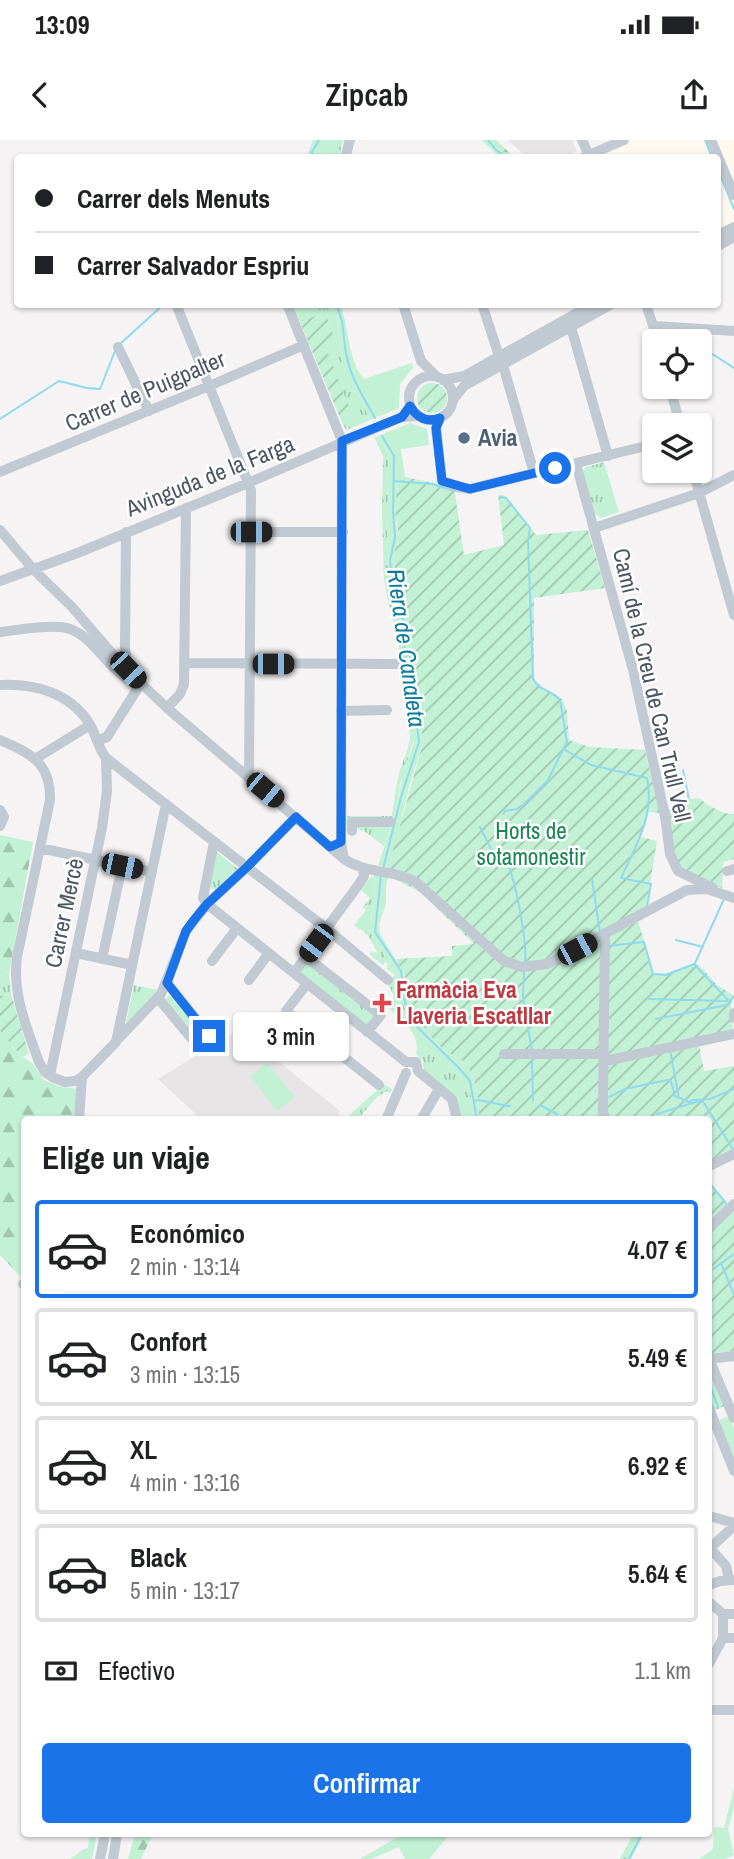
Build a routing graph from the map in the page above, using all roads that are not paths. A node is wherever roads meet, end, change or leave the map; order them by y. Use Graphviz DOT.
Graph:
graph roads {
  1 [pos="624,140"];
  2 [pos="594,154"];
  3 [pos="721,164"];
  4 [pos="734,195"];
  5 [pos="178,308"];
  6 [pos="289,308"];
  7 [pos="404,308"];
  8 [pos="483,308"];
  9 [pos="586,308"];
  10 [pos="605,308"];
  11 [pos="648,308"];
  12 [pos="654,326"];
  13 [pos="571,327"];
  14 [pos="655,329"];
  15 [pos="734,331"];
  16 [pos="304,345"];
  17 [pos="118,347"];
  18 [pos="501,360"];
  19 [pos="421,361"];
  20 [pos="440,378"];
  21 [pos="417,382"];
  22 [pos="209,386"];
  23 [pos="453,400"];
  24 [pos="410,406"];
  25 [pos="149,411"];
  26 [pos="418,416"];
  27 [pos="402,417"];
  28 [pos="435,422"];
  29 [pos="342,441"];
  30 [pos="642,447"];
  31 [pos="608,456"];
  32 [pos="576,464"];
  33 [pos="0,472"];
  34 [pos="534,474"];
  35 [pos="734,475"];
  36 [pos="248,483"];
  37 [pos="696,483"];
  38 [pos="699,493"];
  39 [pos="186,508"];
  40 [pos="594,528"];
  41 [pos="0,530"];
  42 [pos="126,532"];
  43 [pos="251,532"];
  44 [pos="343,532"];
  45 [pos="33,569"];
  46 [pos="0,581"];
  47 [pos="731,592"];
  48 [pos="734,615"];
  49 [pos="0,632"];
  50 [pos="125,648"];
  51 [pos="111,652"];
  52 [pos="185,663"];
  53 [pos="250,663"];
  54 [pos="342,664"];
  55 [pos="403,664"];
  56 [pos="128,670"];
  57 [pos="141,683"];
  58 [pos="0,685"];
  59 [pos="167,708"];
  60 [pos="387,710"];
  61 [pos="341,711"];
  62 [pos="90,725"];
  63 [pos="0,740"];
  64 [pos="97,741"];
  65 [pos="106,758"];
  66 [pos="35,759"];
  67 [pos="249,777"];
  68 [pos="166,804"];
  69 [pos="0,810"];
  70 [pos="296,817"];
  71 [pos="391,822"];
  72 [pos="0,826"];
  73 [pos="352,831"];
  74 [pos="214,842"];
  75 [pos="341,842"];
  76 [pos="330,847"];
  77 [pos="40,848"];
  78 [pos="344,859"];
  79 [pos="96,860"];
  80 [pos="122,866"];
  81 [pos="247,867"];
  82 [pos="363,869"];
  83 [pos="152,872"];
  84 [pos="204,886"];
  85 [pos="719,892"];
  86 [pos="218,893"];
  87 [pos="734,898"];
  88 [pos="207,904"];
  89 [pos="197,916"];
  90 [pos="237,928"];
  91 [pos="327,929"];
  92 [pos="605,933"];
  93 [pos="76,953"];
  94 [pos="269,953"];
  95 [pos="306,957"];
  96 [pos="102,959"];
  97 [pos="212,961"];
  98 [pos="132,965"];
  99 [pos="294,973"];
  100 [pos="249,979"];
  101 [pos="388,980"];
  102 [pos="167,983"];
  103 [pos="307,984"];
  104 [pos="158,998"];
  105 [pos="343,1013"];
  106 [pos="368,1032"];
  107 [pos="734,1034"];
  108 [pos="322,1040"];
  109 [pos="116,1042"];
  110 [pos="503,1054"];
  111 [pos="605,1057"];
  112 [pos="406,1062"];
  113 [pos="418,1071"];
  114 [pos="406,1073"];
  115 [pos="50,1075"];
  116 [pos="82,1077"];
  117 [pos="379,1085"];
  118 [pos="439,1089"];
  119 [pos="79,1116"];
  120 [pos="388,1116"];
  121 [pos="423,1116"];
  122 [pos="456,1116"];
  123 [pos="605,1116"];
  124 [pos="734,1154"];
  125 [pos="712,1165"];
  126 [pos="734,1204"];
  127 [pos="712,1225"];
  128 [pos="734,1356"];
  129 [pos="712,1359"];
  130 [pos="712,1366"];
  131 [pos="733,1412"];
  132 [pos="712,1415"];
  133 [pos="712,1420"];
  134 [pos="734,1471"];
  135 [pos="712,1517"];
  136 [pos="734,1524"];
  137 [pos="712,1546"];
  138 [pos="712,1552"];
  139 [pos="731,1580"];
  140 [pos="712,1585"];
  141 [pos="712,1604"];
  142 [pos="728,1614"];
  143 [pos="728,1638"];
  144 [pos="712,1660"];
  145 [pos="712,1710"];
  146 [pos="734,1710"];
  147 [pos="104,1837"];
  148 [pos="117,1837"];
  149 [pos="100,1859"];
  150 [pos="113,1859"];
  1 -- 2 [label="street"];
  3 -- 4 [label="street"];
  5 -- 22 [label="street"];
  6 -- 16 [label="street"];
  7 -- 19 [label="street"];
  8 -- 18 [label="street"];
  9 -- 18 [label="street"];
  10 -- 13 [label="street"];
  11 -- 12 [label="street"];
  12 -- 14 [label="street"];
  12 -- 15 [label="street"];
  13 -- 18 [label="street"];
  13 -- 31 [label="street"];
  16 -- 22 [label="street, Carrer de Puigpalter"];
  16 -- 29 [label="street"];
  17 -- 25 [label="street"];
  18 -- 20 [label="street"];
  18 -- 23 [label="street"];
  18 -- 34 [label="street"];
  19 -- 20 [label="street"];
  19 -- 21 [label="street"];
  20 -- 21 [label="street"];
  20 -- 23 [label="street"];
  21 -- 24 [label="street"];
  22 -- 25 [label="street, Carrer de Puigpalter"];
  22 -- 36 [label="street"];
  23 -- 28 [label="street"];
  24 -- 26 [label="street"];
  24 -- 27 [label="street"];
  25 -- 33 [label="street, Carrer de Puigpalter"];
  26 -- 27 [label="street, Avinguda de la Farga"];
  26 -- 28 [label="street"];
  27 -- 29 [label="street, Avinguda de la Farga"];
  28 -- 34 [label="street"];
  29 -- 36 [label="street, Avinguda de la Farga"];
  29 -- 44 [label="street"];
  30 -- 31 [label="street"];
  31 -- 32 [label="street"];
  32 -- 34 [label="street"];
  32 -- 40 [label="street, Camí de la Creu de Can Trull Vell"];
  35 -- 38 [label="street"];
  36 -- 39 [label="street, Avinguda de la Farga"];
  36 -- 43 [label="street"];
  37 -- 38 [label="street"];
  38 -- 40 [label="street"];
  38 -- 47 [label="street"];
  39 -- 42 [label="street, Avinguda de la Farga"];
  39 -- 52 [label="street"];
  40 -- 85 [label="street, Camí de la Creu de Can Trull Vell"];
  41 -- 45 [label="street"];
  42 -- 45 [label="street, Avinguda de la Farga"];
  42 -- 50 [label="street"];
  43 -- 44 [label="street"];
  43 -- 53 [label="street"];
  44 -- 54 [label="street"];
  45 -- 46 [label="street, Avinguda de la Farga"];
  45 -- 51 [label="street"];
  47 -- 48 [label="street"];
  49 -- 57 [label="street"];
  50 -- 51 [label="street"];
  50 -- 56 [label="street"];
  51 -- 56 [label="street"];
  52 -- 53 [label="street"];
  52 -- 59 [label="street"];
  53 -- 54 [label="street"];
  53 -- 67 [label="street"];
  54 -- 55 [label="street"];
  54 -- 61 [label="street"];
  56 -- 57 [label="street"];
  57 -- 59 [label="street"];
  57 -- 64 [label="street"];
  58 -- 62 [label="street"];
  59 -- 67 [label="street"];
  60 -- 61 [label="street"];
  61 -- 75 [label="street"];
  62 -- 64 [label="street"];
  62 -- 66 [label="street"];
  63 -- 66 [label="street"];
  64 -- 65 [label="street"];
  65 -- 68 [label="street"];
  65 -- 79 [label="street, Carrer Mercè"];
  66 -- 77 [label="street"];
  67 -- 70 [label="street"];
  68 -- 74 [label="street"];
  68 -- 83 [label="street"];
  69 -- 72 [label="street"];
  70 -- 76 [label="street"];
  70 -- 81 [label="street"];
  71 -- 73 [label="street"];
  74 -- 81 [label="street"];
  74 -- 84 [label="street"];
  75 -- 76 [label="street"];
  75 -- 78 [label="street"];
  76 -- 78 [label="street"];
  77 -- 79 [label="street"];
  77 -- 115 [label="street"];
  78 -- 82 [label="street"];
  79 -- 80 [label="street"];
  79 -- 93 [label="street, Carrer Mercè"];
  80 -- 83 [label="street"];
  80 -- 96 [label="street"];
  81 -- 86 [label="street"];
  81 -- 91 [label="street"];
  82 -- 91 [label="street"];
  82 -- 92 [label="street"];
  83 -- 98 [label="street"];
  84 -- 86 [label="street"];
  84 -- 88 [label="street"];
  84 -- 89 [label="street"];
  85 -- 87 [label="street, Camí de la Creu de Can Trull Vell"];
  85 -- 92 [label="street"];
  86 -- 88 [label="street"];
  88 -- 89 [label="street"];
  88 -- 90 [label="street"];
  89 -- 102 [label="street"];
  90 -- 94 [label="street"];
  90 -- 97 [label="street"];
  91 -- 95 [label="street"];
  91 -- 101 [label="street"];
  92 -- 111 [label="street"];
  93 -- 96 [label="street"];
  93 -- 115 [label="street, Carrer Mercè"];
  94 -- 99 [label="street"];
  94 -- 100 [label="street"];
  95 -- 99 [label="street"];
  95 -- 106 [label="street"];
  96 -- 98 [label="street"];
  98 -- 109 [label="street"];
  99 -- 103 [label="street"];
  102 -- 104 [label="street"];
  102 -- 104 [label="street"];
  103 -- 105 [label="street"];
  103 -- 108 [label="street"];
  104 -- 109 [label="street"];
  105 -- 106 [label="street"];
  105 -- 108 [label="street"];
  106 -- 112 [label="street"];
  107 -- 111 [label="street"];
  108 -- 117 [label="street"];
  109 -- 116 [label="street"];
  110 -- 111 [label="street"];
  111 -- 123 [label="street"];
  112 -- 113 [label="street"];
  112 -- 114 [label="street"];
  113 -- 114 [label="street"];
  113 -- 118 [label="street"];
  114 -- 120 [label="street"];
  115 -- 116 [label="street"];
  116 -- 119 [label="street"];
  118 -- 121 [label="street"];
  118 -- 122 [label="street"];
  124 -- 125 [label="street"];
  126 -- 127 [label="street"];
  128 -- 129 [label="street"];
  130 -- 131 [label="street"];
  131 -- 132 [label="street"];
  133 -- 134 [label="street"];
  135 -- 136 [label="street"];
  136 -- 137 [label="street"];
  138 -- 139 [label="street"];
  139 -- 140 [label="street"];
  141 -- 142 [label="street"];
  142 -- 143 [label="street"];
  143 -- 144 [label="street"];
  145 -- 146 [label="street"];
  147 -- 149 [label="street"];
  148 -- 150 [label="street"];
}
